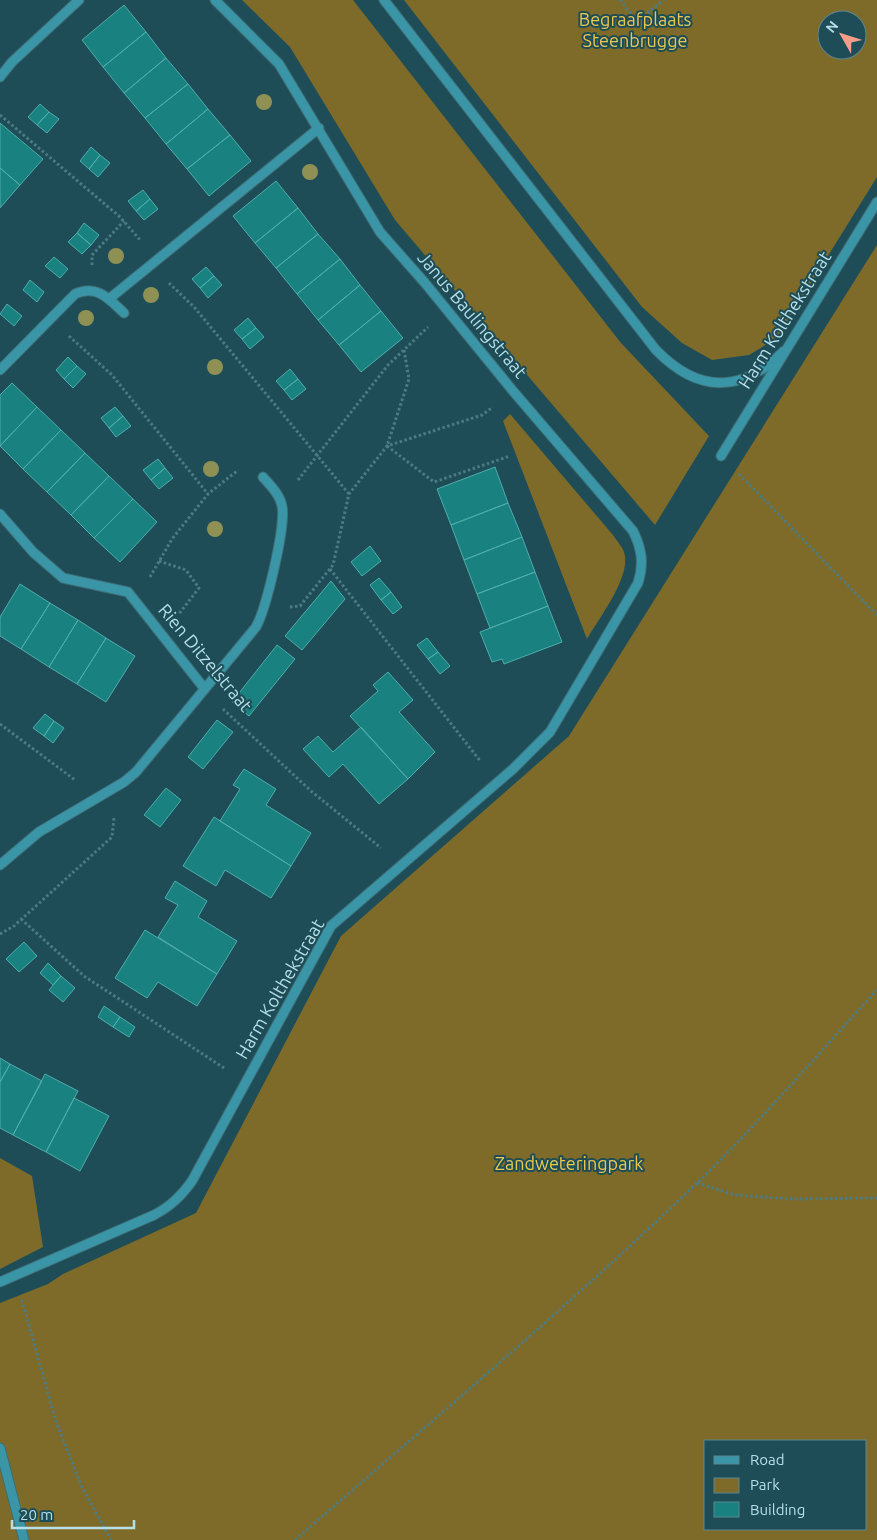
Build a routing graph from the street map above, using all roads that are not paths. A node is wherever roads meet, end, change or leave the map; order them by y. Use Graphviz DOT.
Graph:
graph roads {
  1 [pos="79,0"];
  2 [pos="215,0"];
  3 [pos="384,0"];
  4 [pos="0,77"];
  5 [pos="319,128"];
  6 [pos="877,202"];
  7 [pos="108,298"];
  8 [pos="124,314"];
  9 [pos="784,351"];
  10 [pos="0,370"];
  11 [pos="721,456"];
  12 [pos="263,477"];
  13 [pos="0,514"];
  14 [pos="595,657"];
  15 [pos="204,688"];
  16 [pos="0,865"];
  17 [pos="0,1282"];
  18 [pos="0,1448"];
  19 [pos="24,1540"];
  1 -- 4 [label="street"];
  2 -- 5 [label="street, Janus Baulingstraat"];
  3 -- 9 [label="street"];
  5 -- 7 [label="street"];
  5 -- 14 [label="street, Janus Baulingstraat"];
  6 -- 9 [label="street, Harm Kolthekstraat"];
  7 -- 8 [label="street"];
  7 -- 10 [label="street"];
  9 -- 11 [label="street, Harm Kolthekstraat"];
  12 -- 15 [label="street"];
  13 -- 15 [label="street, Rien Ditzelstraat"];
  14 -- 17 [label="street, Harm Kolthekstraat"];
  15 -- 16 [label="street"];
  18 -- 19 [label="street"];
}
